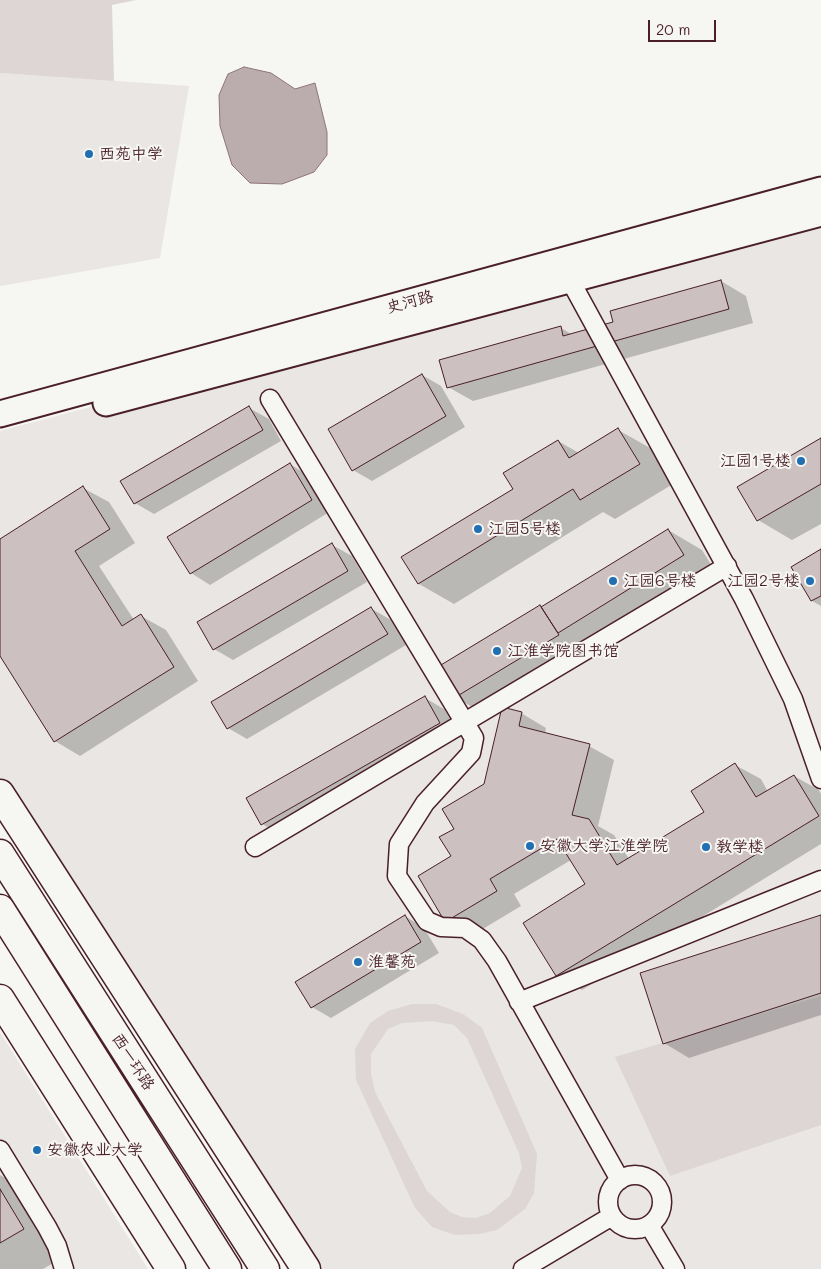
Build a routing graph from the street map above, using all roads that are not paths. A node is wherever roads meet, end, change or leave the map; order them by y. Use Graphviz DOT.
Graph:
graph roads {
  1 [pos="821,190"];
  2 [pos="821,213"];
  3 [pos="570,280"];
  4 [pos="270,399"];
  5 [pos="0,414"];
  6 [pos="0,432"];
  7 [pos="727,566"];
  8 [pos="465,722"];
  9 [pos="821,779"];
  10 [pos="0,794"];
  11 [pos="255,847"];
  12 [pos="0,854"];
  13 [pos="821,880"];
  14 [pos="0,909"];
  15 [pos="0,999"];
  16 [pos="519,1002"];
  17 [pos="0,1150"];
  18 [pos="620,1180"];
  19 [pos="612,1216"];
  20 [pos="649,1225"];
  21 [pos="64,1269"];
  22 [pos="172,1269"];
  23 [pos="227,1269"];
  24 [pos="265,1269"];
  25 [pos="306,1269"];
  26 [pos="523,1269"];
  27 [pos="675,1269"];
  1 -- 5 [label="main road, 史河路"];
  2 -- 3 [label="main road, 史河路"];
  3 -- 6 [label="main road, 史河路"];
  3 -- 7 [label="street"];
  4 -- 8 [label="street"];
  7 -- 8 [label="street"];
  7 -- 9 [label="street"];
  8 -- 11 [label="street"];
  8 -- 16 [label="street"];
  10 -- 25 [label="main road"];
  12 -- 24 [label="main road, 西一环路"];
  13 -- 16 [label="street"];
  14 -- 23 [label="main road, 西一环路"];
  15 -- 22 [label="main road"];
  16 -- 18 [label="street"];
  17 -- 21 [label="street"];
  18 -- 19 [label="street"];
  18 -- 20 [label="street"];
  19 -- 20 [label="street"];
  19 -- 26 [label="street"];
  20 -- 27 [label="street"];
}
